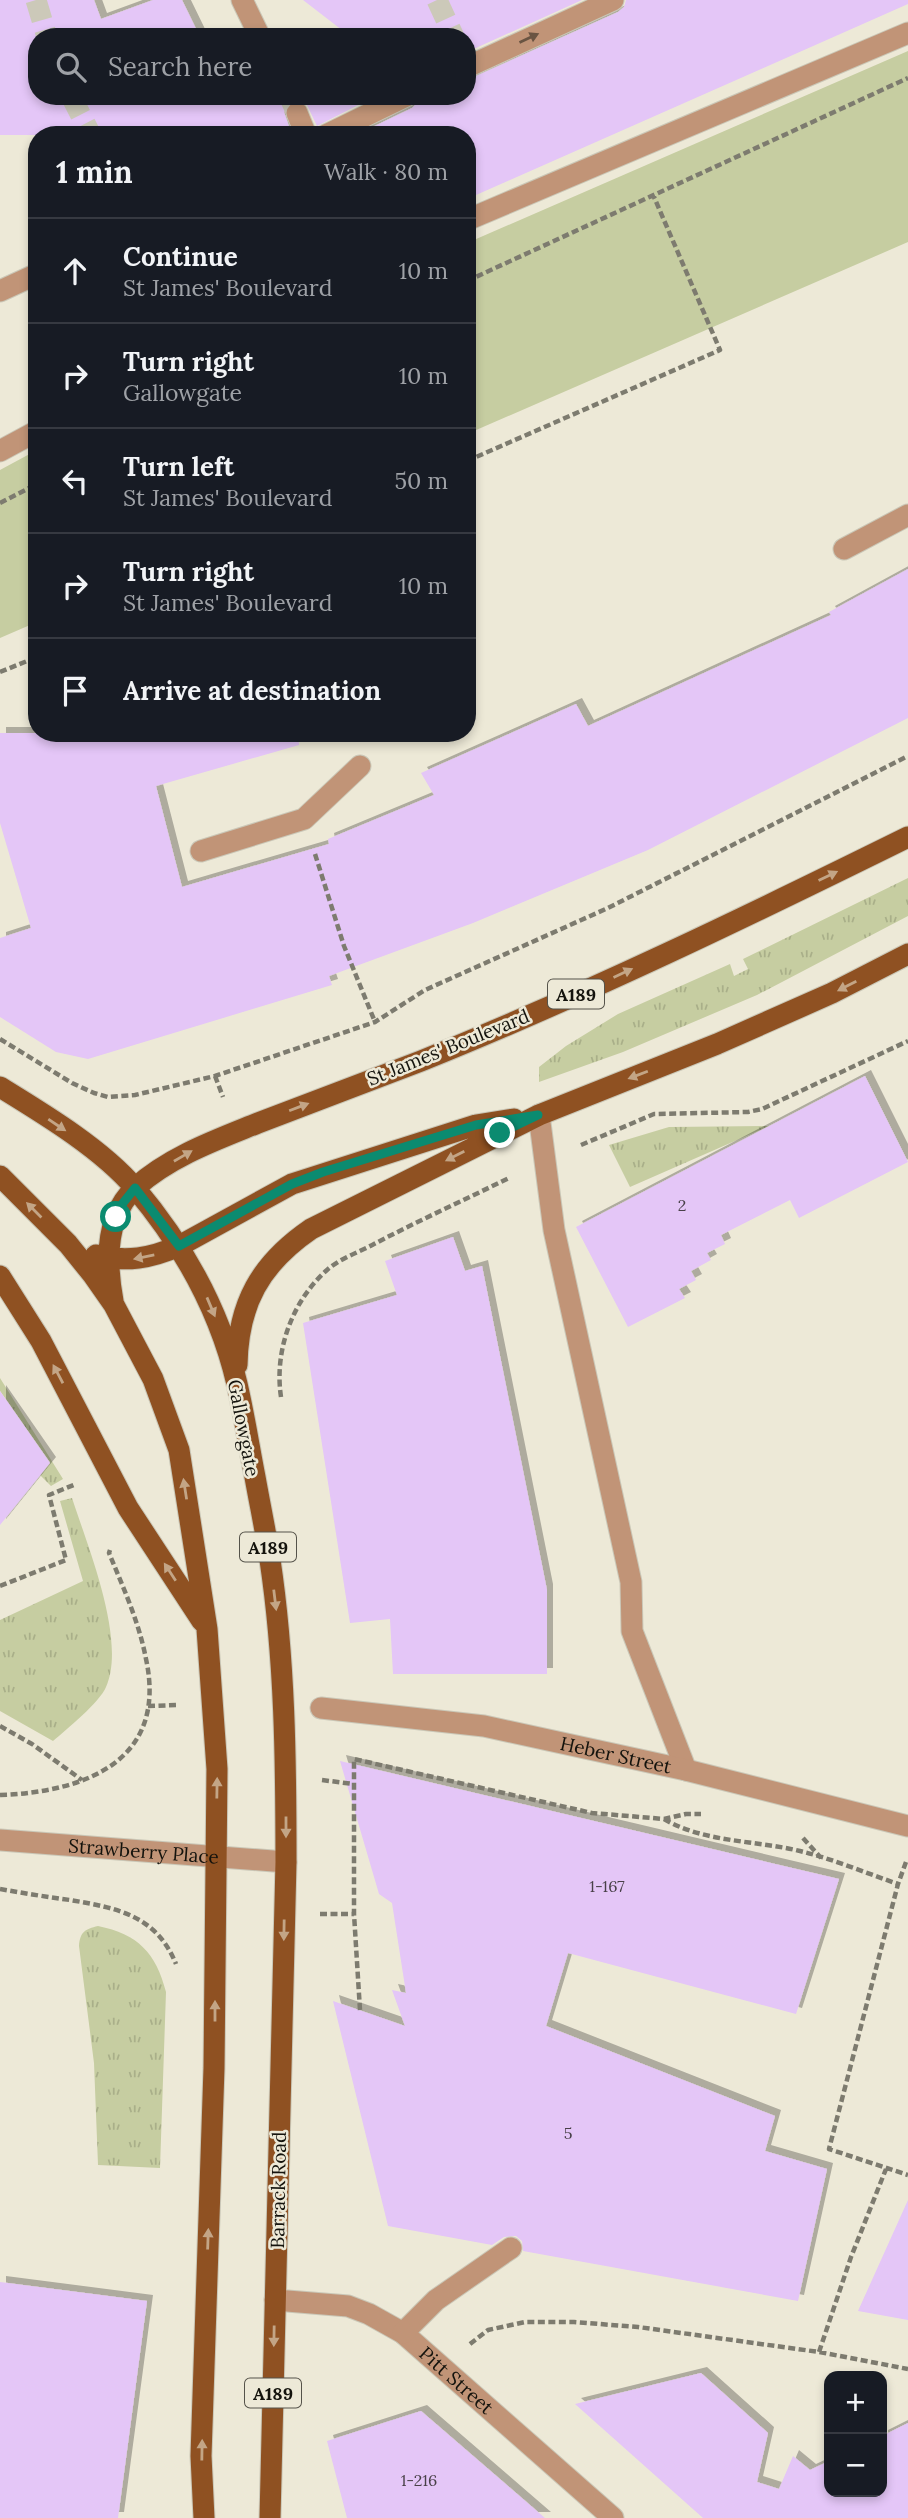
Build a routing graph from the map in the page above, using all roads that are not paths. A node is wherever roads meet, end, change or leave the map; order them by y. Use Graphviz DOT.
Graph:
graph roads {
  1 [pos="242,0"];
  2 [pos="613,0"];
  3 [pos="256,28"];
  4 [pos="908,33"];
  5 [pos="476,63"];
  6 [pos="388,105"];
  7 [pos="297,113"];
  8 [pos="302,126"];
  9 [pos="344,126"];
  10 [pos="476,216"];
  11 [pos="28,278"];
  12 [pos="0,291"];
  13 [pos="28,436"];
  14 [pos="0,452"];
  15 [pos="908,515"];
  16 [pos="844,549"];
  17 [pos="360,766"];
  18 [pos="908,837"];
  19 [pos="201,851"];
  20 [pos="908,954"];
  21 [pos="0,1087"];
  22 [pos="538,1115"];
  23 [pos="0,1176"];
  24 [pos="135,1188"];
  25 [pos="68,1244"];
  26 [pos="179,1246"];
  27 [pos="108,1258"];
  28 [pos="0,1276"];
  29 [pos="114,1305"];
  30 [pos="236,1382"];
  31 [pos="208,1629"];
  32 [pos="321,1707"];
  33 [pos="686,1770"];
  34 [pos="908,1826"];
  35 [pos="0,1840"];
  36 [pos="216,1857"];
  37 [pos="286,1861"];
  38 [pos="511,2248"];
  39 [pos="275,2300"];
  40 [pos="402,2333"];
  41 [pos="204,2518"];
  42 [pos="270,2518"];
  43 [pos="613,2518"];
  1 -- 3 [label="street"];
  5 -- 2 [label="street, one-way"];
  4 -- 10 [label="street"];
  6 -- 9 [label="street"];
  7 -- 8 [label="street"];
  11 -- 12 [label="street"];
  13 -- 14 [label="street"];
  15 -- 16 [label="street"];
  17 -- 19 [label="street"];
  24 -- 18 [label="main road, St James' Boulevard / A189, one-way"];
  20 -- 22 [label="main road, A189, one-way"];
  21 -- 24 [label="main road, Gallowgate, one-way"];
  22 -- 26 [label="main road, A189"];
  22 -- 30 [label="main road, A189, one-way"];
  22 -- 33 [label="street"];
  25 -- 23 [label="main road, one-way"];
  24 -- 26 [label="main road, Gallowgate / A189"];
  24 -- 27 [label="main road, St James' Boulevard / A189"];
  25 -- 27 [label="main road, A189"];
  25 -- 29 [label="main road"];
  26 -- 27 [label="main road, A189, one-way"];
  26 -- 30 [label="main road, Gallowgate / A189, one-way"];
  27 -- 29 [label="main road, St James' Boulevard / A189"];
  31 -- 28 [label="main road, one-way"];
  31 -- 29 [label="main road, A189, one-way"];
  30 -- 37 [label="main road, Gallowgate / A189, one-way"];
  36 -- 31 [label="main road, A189, one-way"];
  32 -- 33 [label="street, Heber Street"];
  33 -- 34 [label="street, Heber Street"];
  35 -- 36 [label="street, Strawberry Place"];
  36 -- 37 [label="street, Strawberry Place"];
  41 -- 36 [label="main road, A189, one-way"];
  37 -- 39 [label="main road, Barrack Road / A189, one-way"];
  38 -- 40 [label="street"];
  39 -- 40 [label="street, Pitt Street"];
  39 -- 42 [label="main road, Barrack Road / A189, one-way"];
  40 -- 43 [label="street, Pitt Street"];
}
